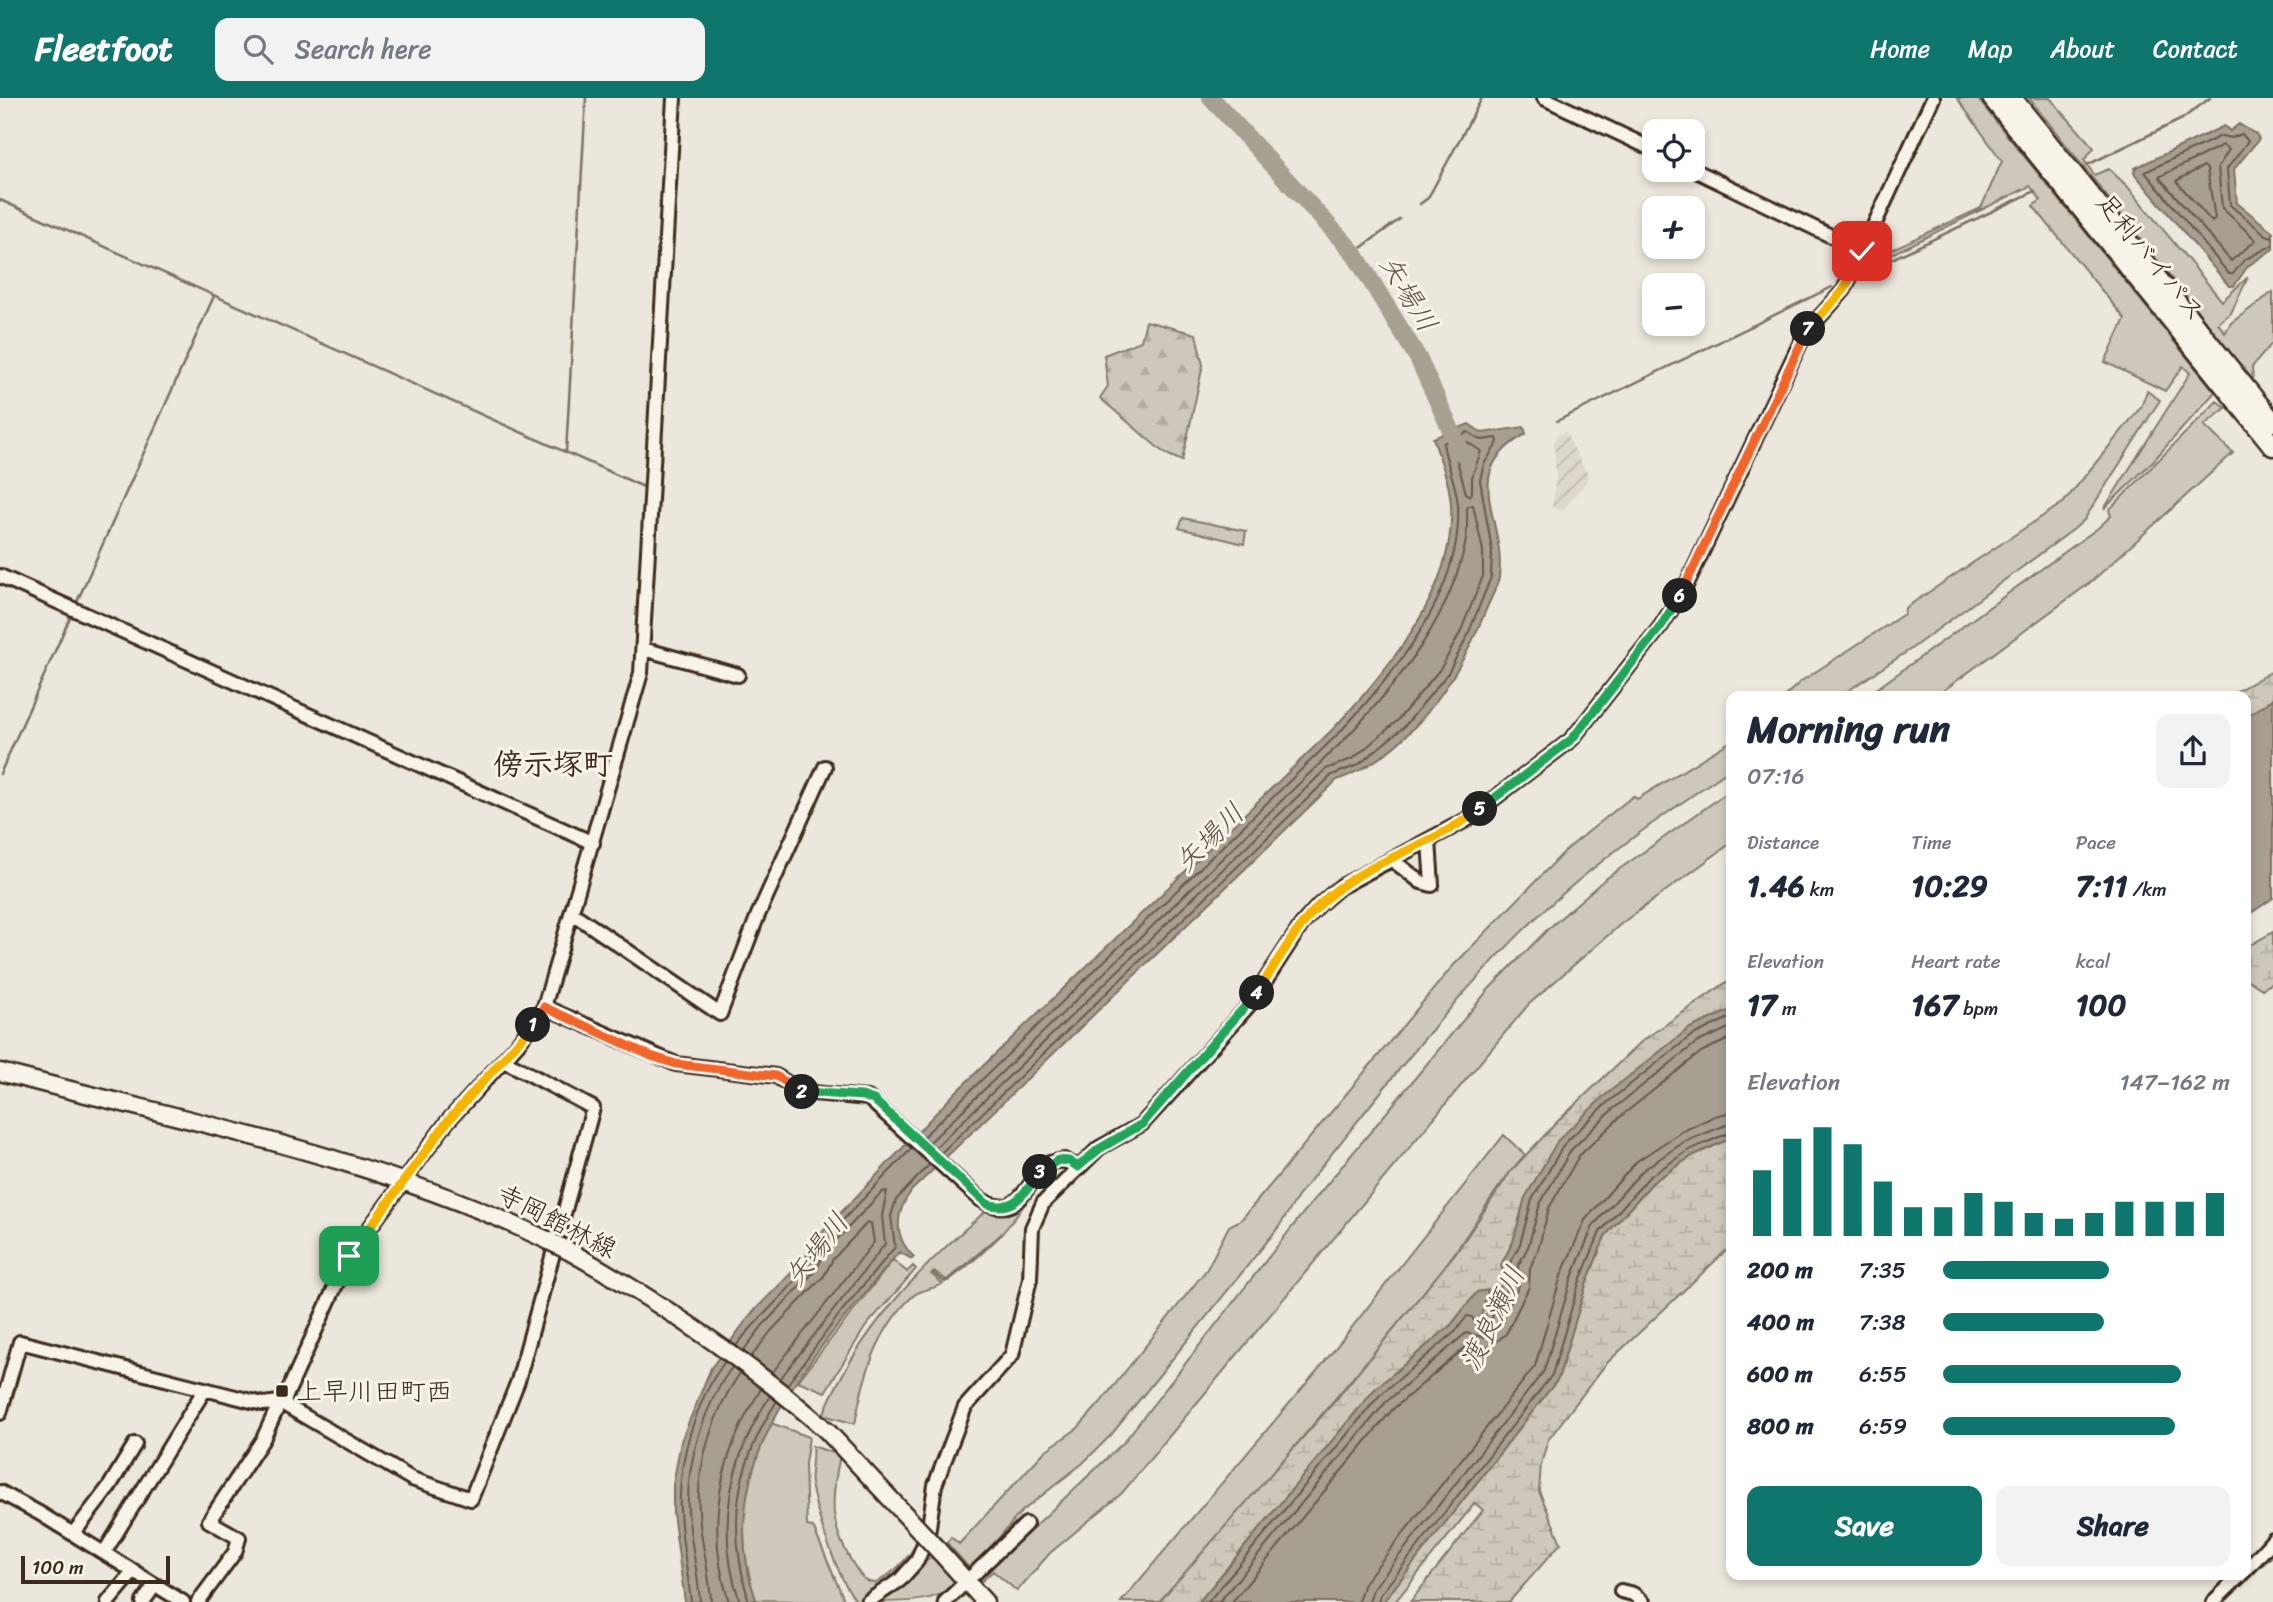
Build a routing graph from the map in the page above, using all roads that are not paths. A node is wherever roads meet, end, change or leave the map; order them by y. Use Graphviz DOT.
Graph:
graph roads {
  1 [pos="674,98"];
  2 [pos="1544,98"];
  3 [pos="1933,98"];
  4 [pos="1992,98"];
  5 [pos="2012,98"];
  6 [pos="1642,144"];
  7 [pos="1705,175"];
  8 [pos="1862,251"];
  9 [pos="2241,395"];
  10 [pos="2273,422"];
  11 [pos="2273,446"];
  12 [pos="0,576"];
  13 [pos="643,649"];
  14 [pos="738,675"];
  15 [pos="825,766"];
  16 [pos="1429,841"];
  17 [pos="593,843"];
  18 [pos="1391,859"];
  19 [pos="572,913"];
  20 [pos="544,1007"];
  21 [pos="503,1060"];
  22 [pos="0,1072"];
  23 [pos="1078,1167"];
  24 [pos="404,1180"];
  25 [pos="205,1389"];
  26 [pos="280,1402"];
  27 [pos="0,1413"];
  28 [pos="135,1444"];
  29 [pos="0,1492"];
  30 [pos="1026,1524"];
  31 [pos="73,1534"];
  32 [pos="2273,1540"];
  33 [pos="104,1553"];
  34 [pos="2251,1564"];
  35 [pos="134,1571"];
  36 [pos="2236,1580"];
  37 [pos="970,1584"];
  38 [pos="155,1585"];
  39 [pos="1620,1591"];
  40 [pos="108,1602"];
  41 [pos="143,1602"];
  42 [pos="183,1602"];
  43 [pos="198,1602"];
  44 [pos="867,1602"];
  45 [pos="945,1602"];
  46 [pos="985,1602"];
  47 [pos="1643,1602"];
  48 [pos="2213,1602"];
  1 -- 13 [label="street"];
  2 -- 6 [label="street"];
  3 -- 8 [label="street"];
  4 -- 9 [label="highway, 足利バイパス"];
  5 -- 9 [label="highway, 足利バイパス"];
  7 -- 8 [label="street"];
  8 -- 16 [label="street"];
  9 -- 10 [label="highway, 足利バイパス"];
  9 -- 11 [label="highway, 足利バイパス"];
  12 -- 17 [label="street"];
  13 -- 14 [label="street"];
  13 -- 17 [label="street"];
  15 -- 19 [label="street"];
  16 -- 18 [label="street"];
  16 -- 18 [label="street"];
  17 -- 19 [label="street"];
  18 -- 23 [label="street"];
  19 -- 20 [label="street"];
  20 -- 21 [label="street"];
  20 -- 23 [label="street"];
  21 -- 24 [label="street"];
  21 -- 26 [label="street"];
  22 -- 24 [label="main road, 寺岡館林線"];
  23 -- 44 [label="street"];
  24 -- 26 [label="street"];
  24 -- 37 [label="main road, 寺岡館林線, bridge"];
  25 -- 26 [label="street"];
  25 -- 27 [label="street"];
  25 -- 33 [label="street"];
  26 -- 43 [label="street"];
  28 -- 31 [label="street"];
  29 -- 31 [label="street"];
  30 -- 37 [label="street"];
  31 -- 33 [label="street"];
  32 -- 34 [label="street"];
  33 -- 35 [label="street"];
  35 -- 38 [label="street"];
  35 -- 40 [label="street"];
  36 -- 48 [label="street"];
  37 -- 45 [label="street"];
  37 -- 46 [label="main road, 寺岡館林線"];
  38 -- 41 [label="street"];
  38 -- 42 [label="street"];
  39 -- 47 [label="street"];
}
